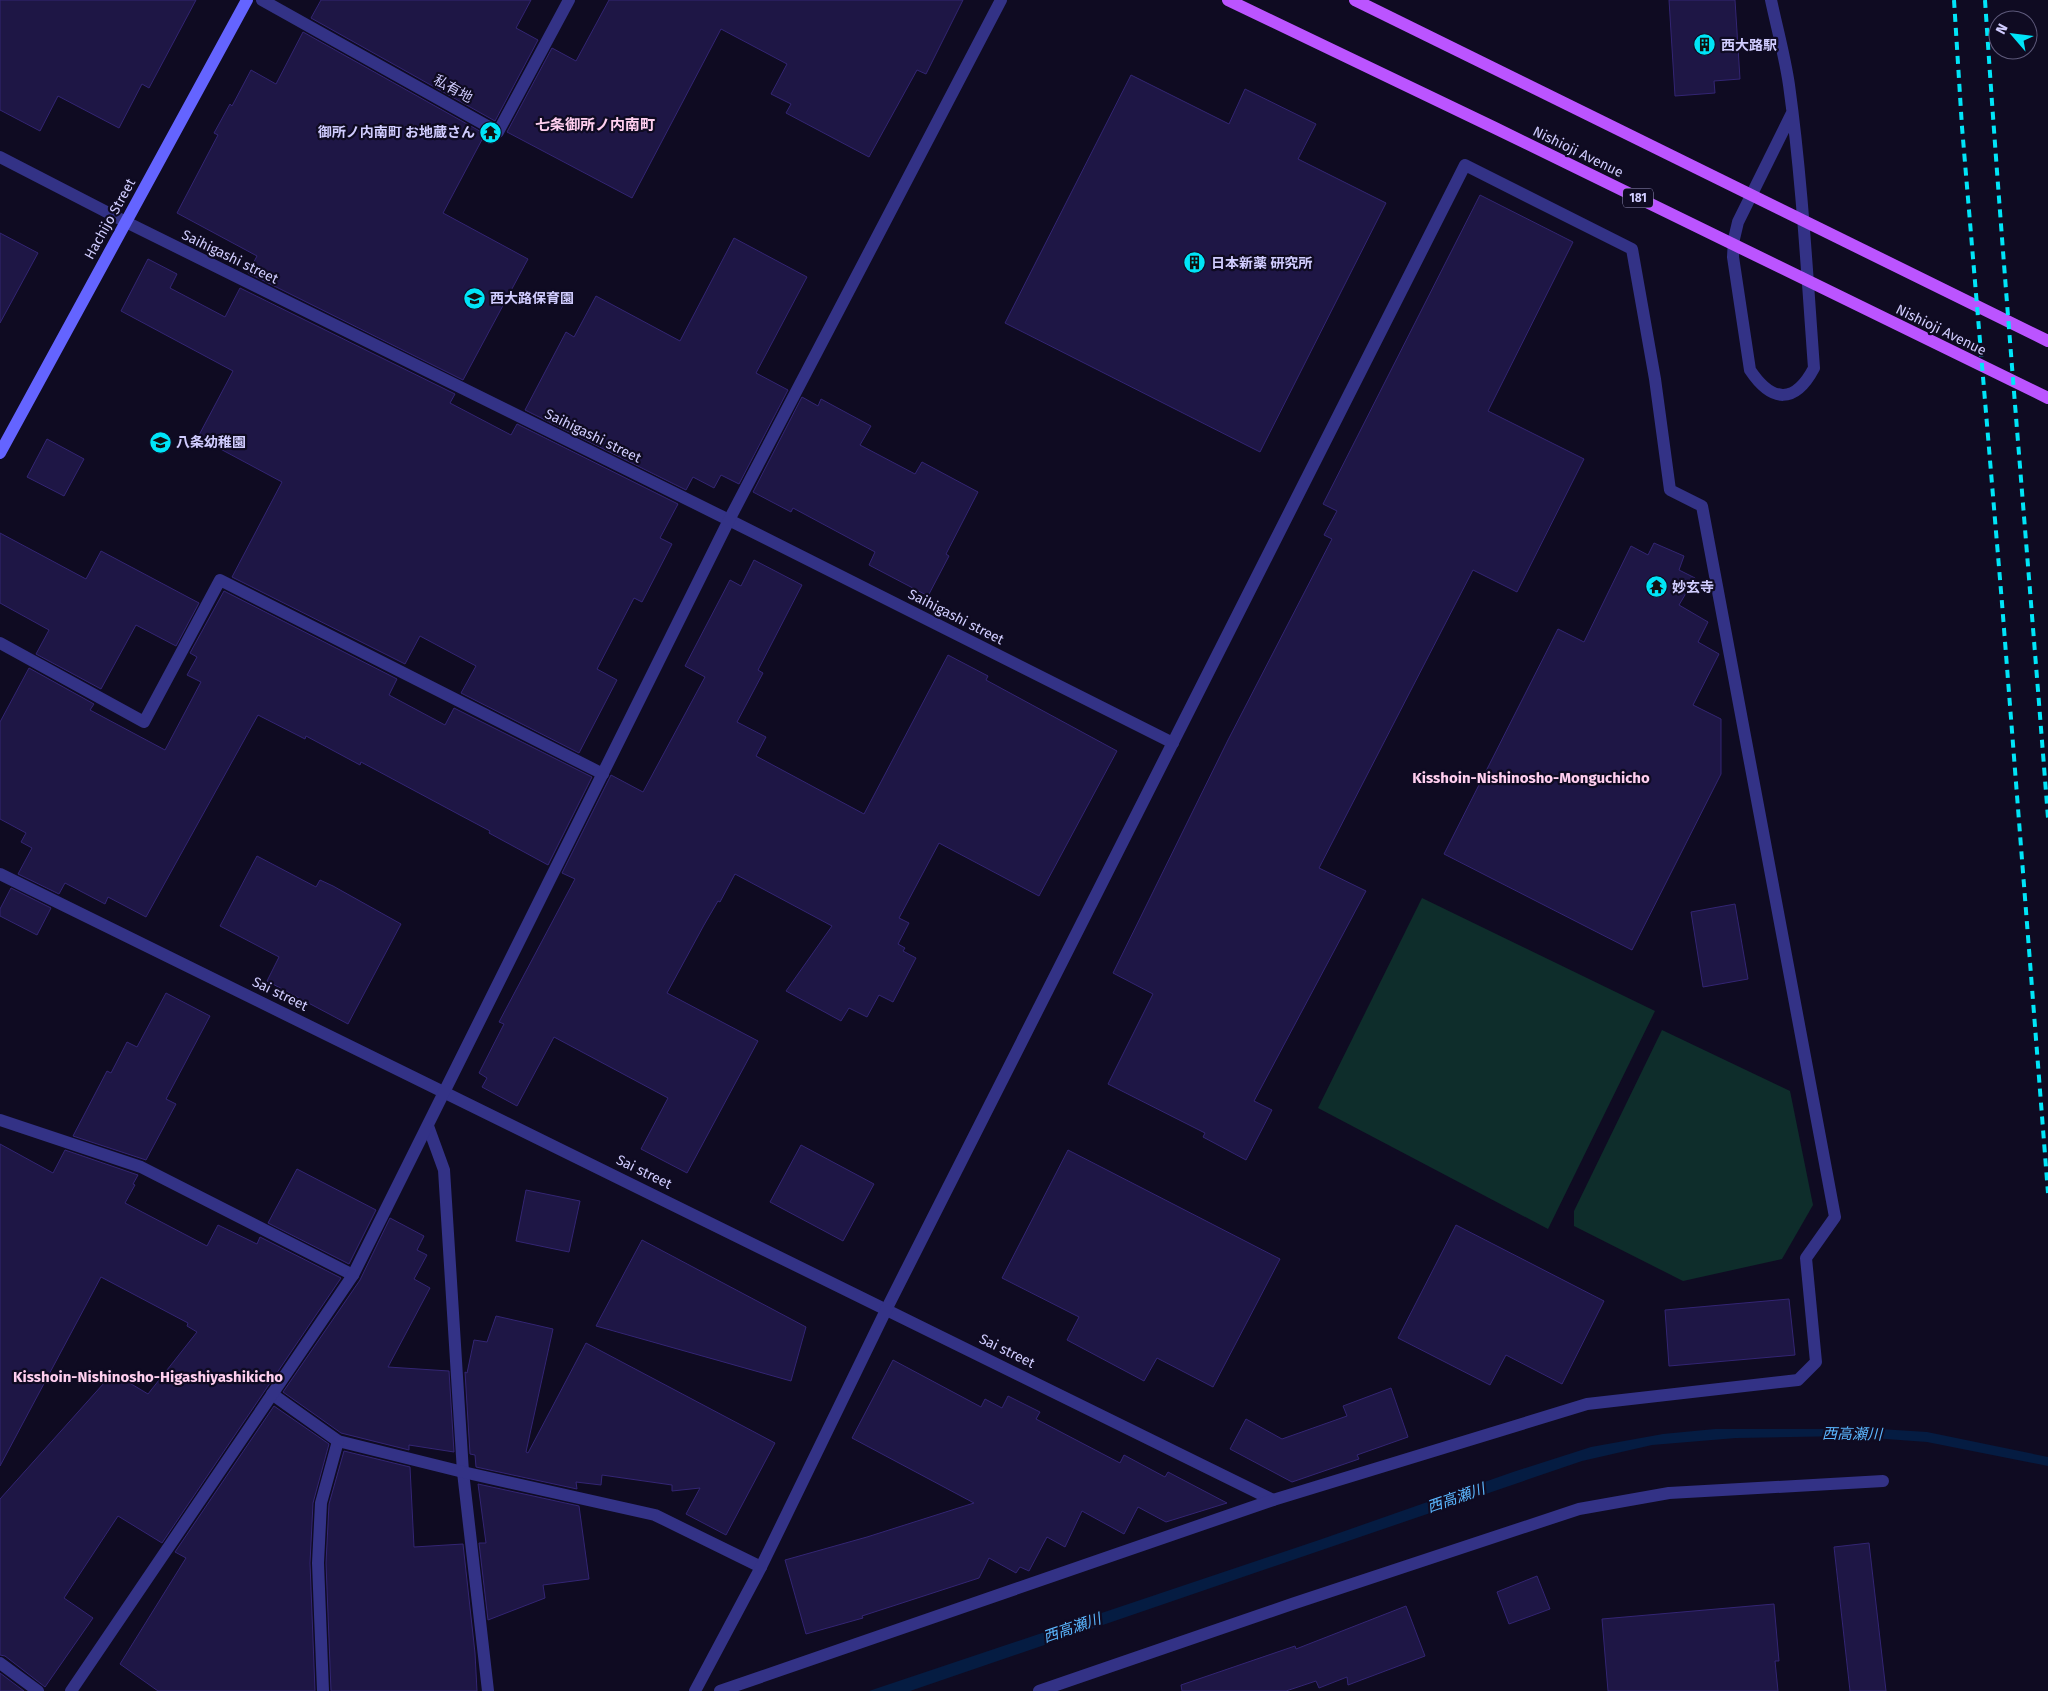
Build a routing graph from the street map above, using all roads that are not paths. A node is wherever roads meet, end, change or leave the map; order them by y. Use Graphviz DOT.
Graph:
graph roads {
  1 [pos="247,0"];
  2 [pos="262,0"];
  3 [pos="569,0"];
  4 [pos="1001,0"];
  5 [pos="1228,0"];
  6 [pos="1355,0"];
  7 [pos="1771,0"];
  8 [pos="1792,113"];
  9 [pos="0,156"];
  10 [pos="126,222"];
  11 [pos="2048,341"];
  12 [pos="2048,398"];
  13 [pos="0,453"];
  14 [pos="729,520"];
  15 [pos="0,643"];
  16 [pos="1173,743"];
  17 [pos="603,774"];
  18 [pos="0,874"];
  19 [pos="445,1092"];
  20 [pos="0,1120"];
  21 [pos="428,1126"];
  22 [pos="353,1275"];
  23 [pos="887,1308"];
  24 [pos="272,1394"];
  25 [pos="338,1441"];
  26 [pos="463,1472"];
  27 [pos="1883,1481"];
  28 [pos="1273,1500"];
  29 [pos="761,1567"];
  30 [pos="0,1663"];
  31 [pos="38,1691"];
  32 [pos="71,1691"];
  33 [pos="323,1691"];
  34 [pos="488,1691"];
  35 [pos="695,1691"];
  36 [pos="720,1691"];
  37 [pos="1039,1691"];
  1 -- 10 [label="main road, Hachijo Street"];
  2 -- 3 [label="street, 私有地"];
  4 -- 14 [label="street"];
  5 -- 12 [label="main road, Nishioji Avenue / 181"];
  6 -- 11 [label="main road"];
  7 -- 8 [label="street"];
  8 -- 8 [label="street"];
  9 -- 10 [label="street, Saihigashi street"];
  10 -- 13 [label="main road, Hachijo Street"];
  10 -- 14 [label="street, Saihigashi street"];
  14 -- 16 [label="street, Saihigashi street"];
  14 -- 17 [label="street"];
  15 -- 17 [label="street"];
  16 -- 23 [label="street"];
  16 -- 28 [label="street"];
  17 -- 19 [label="street"];
  18 -- 19 [label="street, Sai street"];
  19 -- 21 [label="street"];
  19 -- 23 [label="street, Sai street"];
  20 -- 22 [label="street"];
  21 -- 22 [label="street"];
  21 -- 26 [label="street"];
  22 -- 24 [label="street"];
  23 -- 28 [label="street, Sai street"];
  23 -- 29 [label="street"];
  24 -- 25 [label="street"];
  24 -- 32 [label="street"];
  25 -- 26 [label="street"];
  25 -- 33 [label="street"];
  26 -- 29 [label="street"];
  26 -- 34 [label="street"];
  27 -- 37 [label="street"];
  28 -- 36 [label="street"];
  29 -- 35 [label="street"];
  30 -- 31 [label="street"];
}
